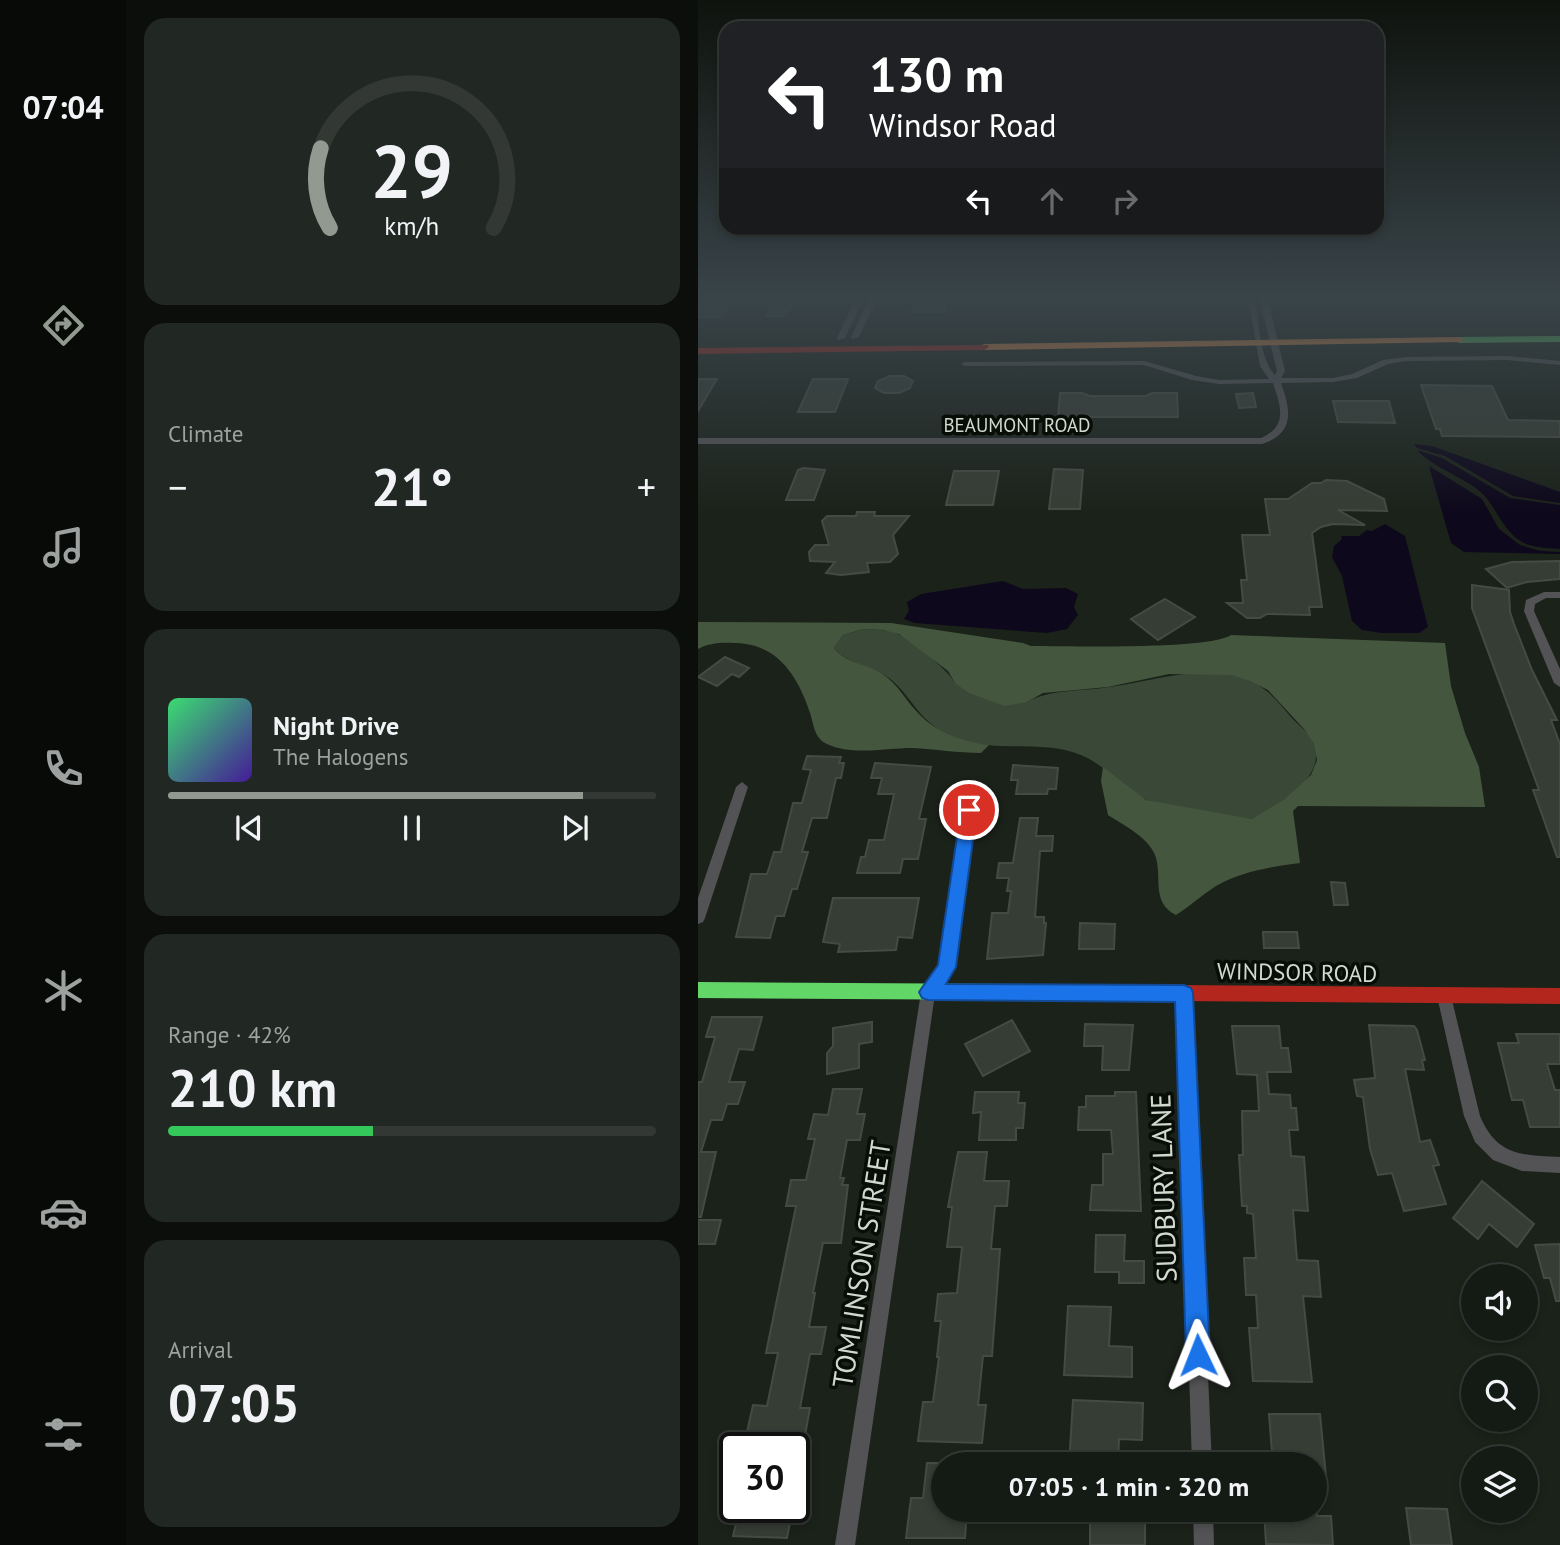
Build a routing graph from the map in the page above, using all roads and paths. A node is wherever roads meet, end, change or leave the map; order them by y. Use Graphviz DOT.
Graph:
graph roads {
  1 [pos="1167,369"];
  2 [pos="1265,369"];
  3 [pos="1280,369"];
  4 [pos="1368,369"];
  5 [pos="1276,381"];
  6 [pos="698,442"];
  7 [pos="1560,595"];
  8 [pos="1560,683"];
  9 [pos="742,787"];
  10 [pos="969,810"];
  11 [pos="698,918"];
  12 [pos="698,990"];
  13 [pos="928,992"];
  14 [pos="1184,993"];
  15 [pos="1444,996"];
  16 [pos="1560,996"];
  17 [pos="1560,1165"];
  18 [pos="1202,1452"];
  19 [pos="1203,1522"];
  20 [pos="845,1545"];
  21 [pos="1204,1545"];
  1 -- 5 [label="street"];
  2 -- 5 [label="street, BEAUMONT ROAD"];
  3 -- 5 [label="street, BEAUMONT ROAD"];
  4 -- 5 [label="street"];
  5 -- 6 [label="street, BEAUMONT ROAD"];
  7 -- 8 [label="street"];
  9 -- 11 [label="street"];
  10 -- 13 [label="street"];
  12 -- 13 [label="main road, WINDSOR ROAD"];
  13 -- 14 [label="main road, WINDSOR ROAD"];
  13 -- 20 [label="street, TOMLINSON STREET"];
  14 -- 15 [label="main road, WINDSOR ROAD"];
  14 -- 18 [label="street, SUDBURY LANE"];
  15 -- 16 [label="main road, WINDSOR ROAD"];
  15 -- 17 [label="street"];
  19 -- 21 [label="street"];
}
